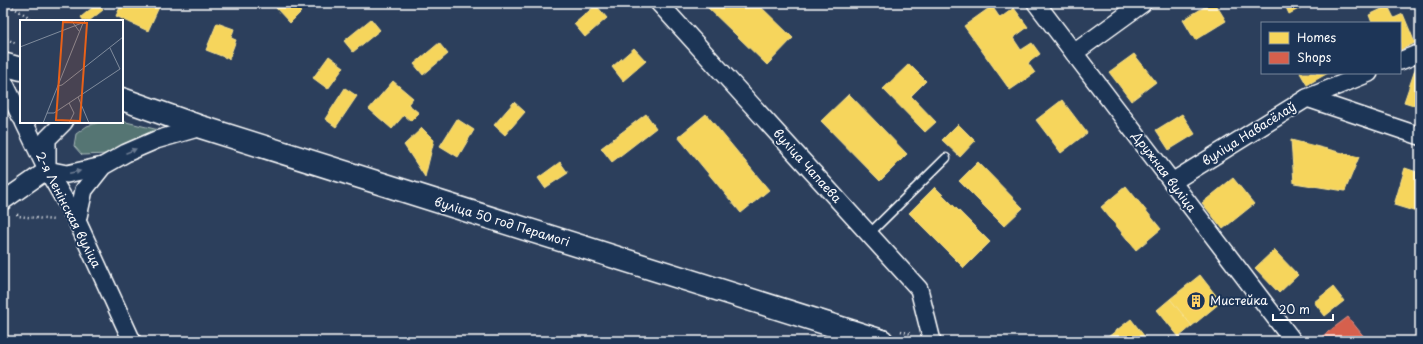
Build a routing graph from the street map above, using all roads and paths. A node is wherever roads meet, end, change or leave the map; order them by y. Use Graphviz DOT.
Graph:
graph roads {
  1 [pos="6,3"];
  2 [pos="659,3"];
  3 [pos="1036,3"];
  4 [pos="1143,3"];
  5 [pos="32,20"];
  6 [pos="3,37"];
  7 [pos="20,46"];
  8 [pos="1074,53"];
  9 [pos="1420,53"];
  10 [pos="1401,61"];
  11 [pos="3,64"];
  12 [pos="20,69"];
  13 [pos="1366,74"];
  14 [pos="3,80"];
  15 [pos="1306,98"];
  16 [pos="123,100"];
  17 [pos="20,115"];
  18 [pos="24,123"];
  19 [pos="63,123"];
  20 [pos="7,126"];
  21 [pos="200,128"];
  22 [pos="1420,136"];
  23 [pos="3,157"];
  24 [pos="946,158"];
  25 [pos="103,166"];
  26 [pos="47,170"];
  27 [pos="1172,182"];
  28 [pos="4,200"];
  29 [pos="58,221"];
  30 [pos="77,221"];
  31 [pos="869,234"];
  32 [pos="132,341"];
  33 [pos="882,341"];
  34 [pos="932,341"];
  35 [pos="1293,341"];
  1 -- 5 [label="path"];
  2 -- 31 [label="street, вуліца Чапаева"];
  3 -- 8 [label="street, Дружная вуліца"];
  4 -- 8 [label="street"];
  6 -- 7 [label="path"];
  8 -- 27 [label="street, Дружная вуліца"];
  9 -- 10 [label="street"];
  11 -- 12 [label="main road"];
  13 -- 15 [label="street"];
  14 -- 17 [label="street"];
  15 -- 22 [label="street, вуліца Навасёлаў"];
  15 -- 27 [label="street, вуліца Навасёлаў"];
  16 -- 21 [label="main road, вуліца 50 год Перамогі"];
  18 -- 26 [label="street, 2-я Ленінская вуліца"];
  19 -- 26 [label="street"];
  20 -- 23 [label="path"];
  25 -- 21 [label="street, one-way"];
  21 -- 33 [label="main road, вуліца 50 год Перамогі"];
  24 -- 31 [label="lane"];
  26 -- 25 [label="street, one-way"];
  25 -- 30 [label="street"];
  26 -- 28 [label="street"];
  26 -- 30 [label="street, 2-я Ленінская вуліца"];
  27 -- 35 [label="street, Дружная вуліца"];
  28 -- 29 [label="path"];
  30 -- 32 [label="street, 2-я Ленінская вуліца"];
  31 -- 34 [label="street, вуліца Чапаева"];
}
